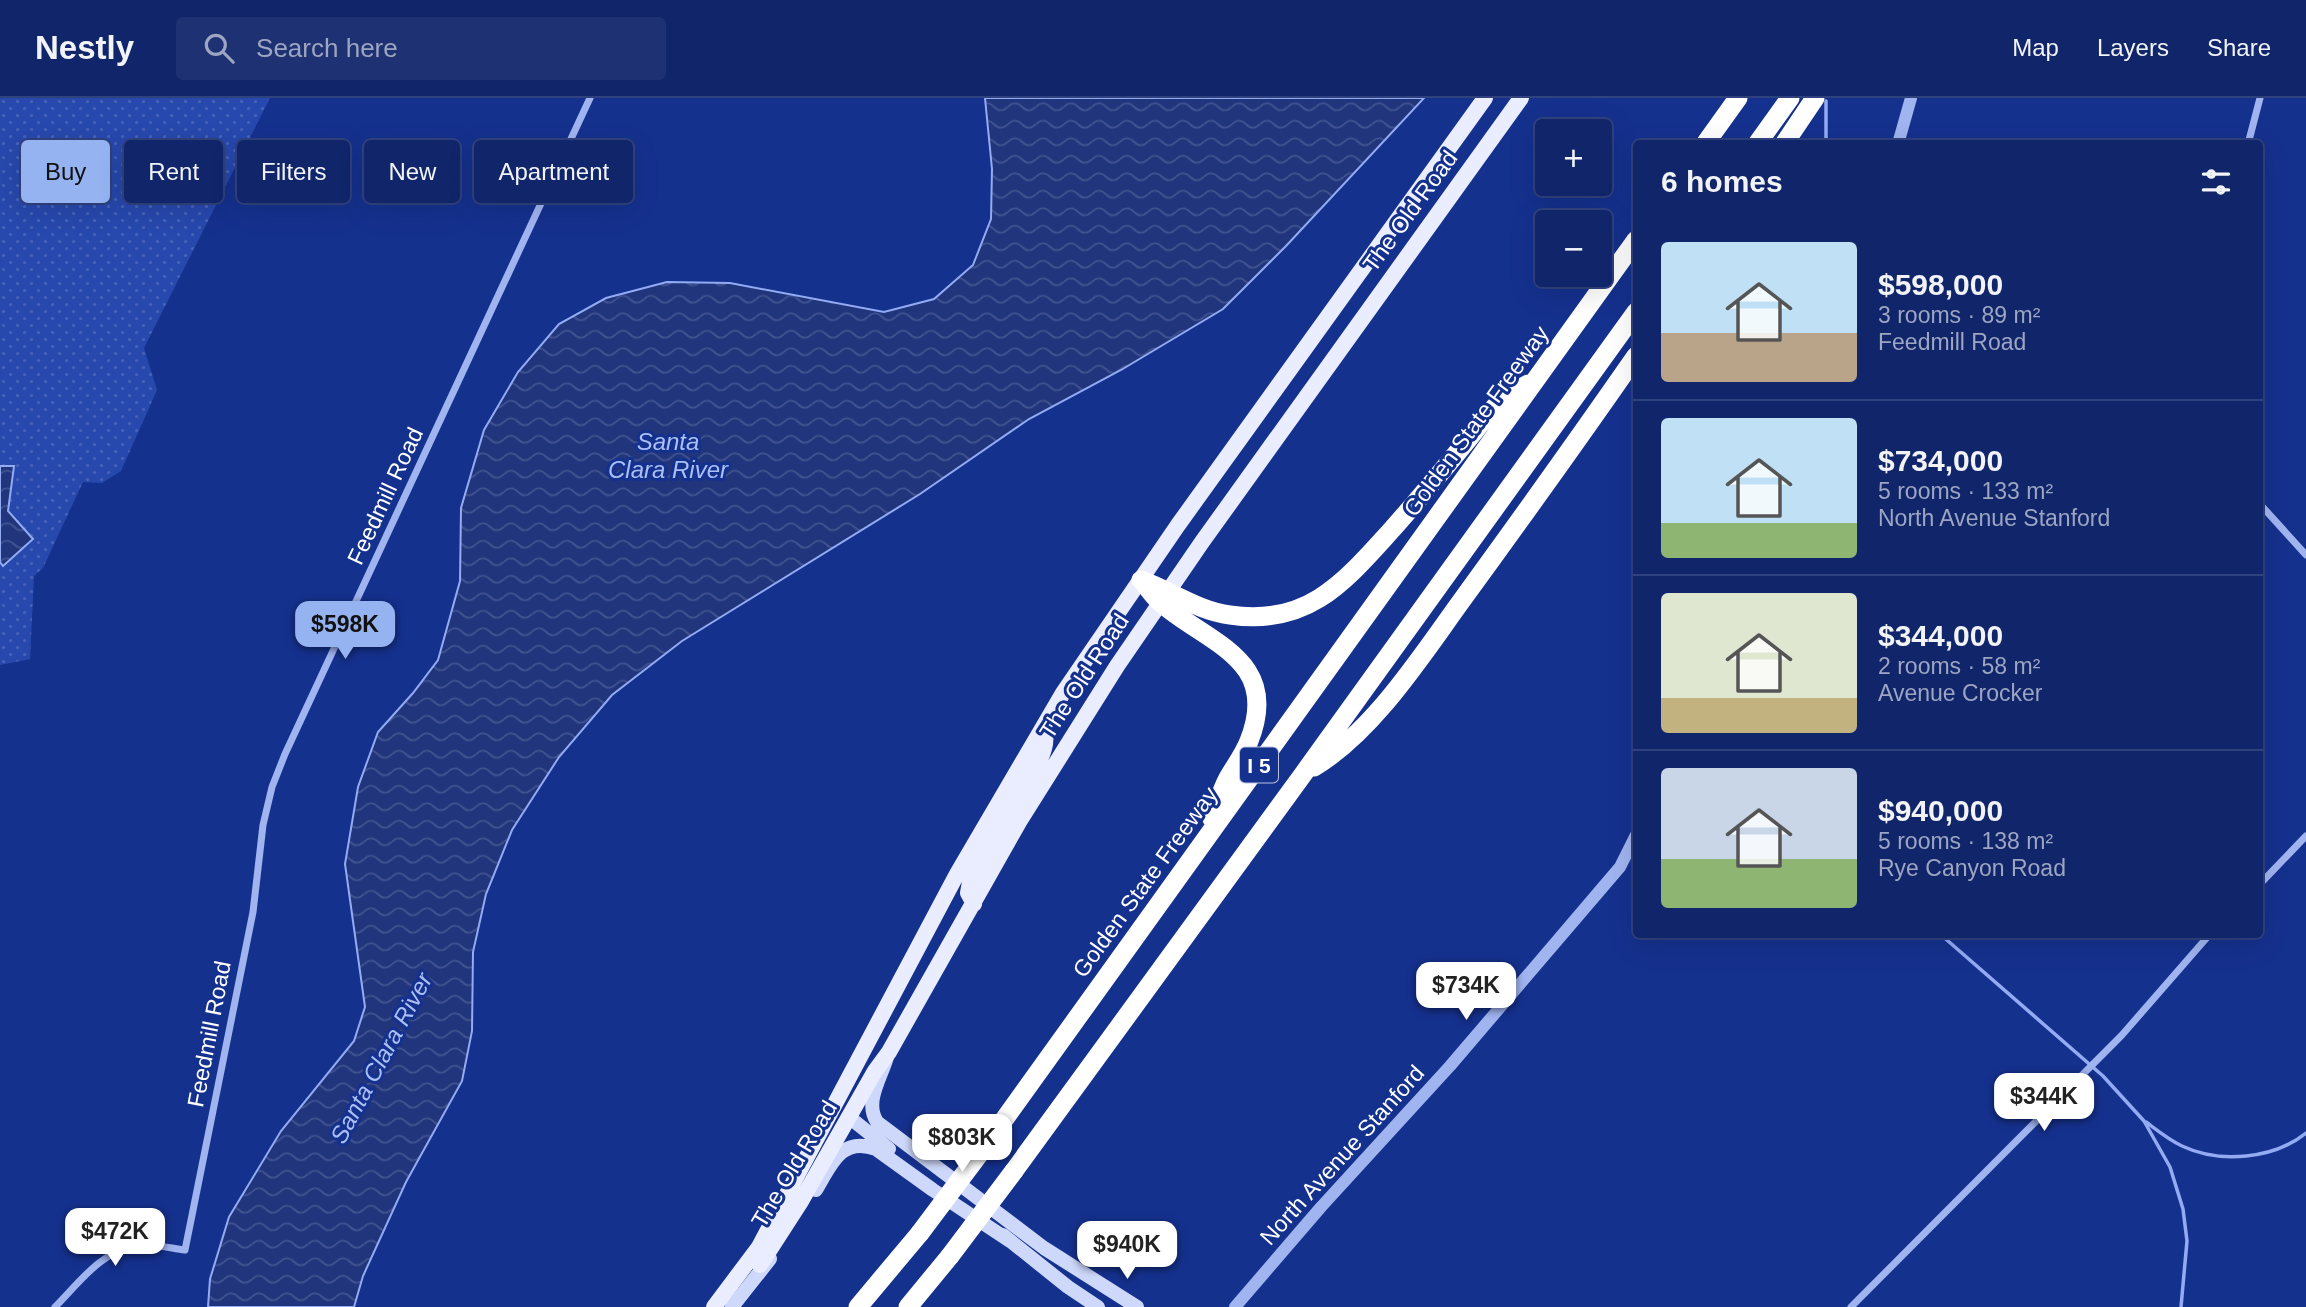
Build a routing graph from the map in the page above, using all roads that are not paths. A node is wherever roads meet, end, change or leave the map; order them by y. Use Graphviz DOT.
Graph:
graph roads {
  1 [pos="590,98"];
  2 [pos="1485,98"];
  3 [pos="1521,98"];
  4 [pos="1738,98"];
  5 [pos="1790,98"];
  6 [pos="1815,98"];
  7 [pos="1911,98"];
  8 [pos="2260,98"];
  9 [pos="1708,140"];
  10 [pos="1760,140"];
  11 [pos="1787,140"];
  12 [pos="1899,140"];
  13 [pos="2249,140"];
  14 [pos="1633,244"];
  15 [pos="1633,316"];
  16 [pos="1633,360"];
  17 [pos="1535,380"];
  18 [pos="2263,507"];
  19 [pos="2306,555"];
  20 [pos="1141,580"];
  21 [pos="1164,596"];
  22 [pos="1043,729"];
  23 [pos="1304,774"];
  24 [pos="999,803"];
  25 [pos="1019,822"];
  26 [pos="2306,836"];
  27 [pos="1633,841"];
  28 [pos="1201,846"];
  29 [pos="2263,881"];
  30 [pos="974,904"];
  31 [pos="2207,938"];
  32 [pos="888,1052"];
  33 [pos="832,1110"];
  34 [pos="849,1117"];
  35 [pos="1010,1241"];
  36 [pos="760,1265"];
  37 [pos="1069,1265"];
  38 [pos="55,1307"];
  39 [pos="714,1307"];
  40 [pos="731,1307"];
  41 [pos="858,1307"];
  42 [pos="908,1307"];
  43 [pos="1098,1307"];
  44 [pos="1137,1307"];
  45 [pos="1236,1307"];
  46 [pos="1851,1307"];
  1 -- 38 [label="street, Feedmill Road"];
  2 -- 20 [label="main road, The Old Road"];
  3 -- 21 [label="main road, The Old Road"];
  4 -- 9 [label="highway"];
  5 -- 10 [label="highway"];
  6 -- 11 [label="highway"];
  7 -- 12 [label="street"];
  8 -- 13 [label="street"];
  14 -- 17 [label="highway, Golden State Freeway / I 5"];
  15 -- 23 [label="highway, I 5"];
  16 -- 23 [label="highway"];
  17 -- 21 [label="highway"];
  17 -- 28 [label="highway, Golden State Freeway / I 5"];
  18 -- 19 [label="street"];
  20 -- 21 [label="highway"];
  20 -- 22 [label="main road, The Old Road"];
  21 -- 25 [label="main road, The Old Road"];
  21 -- 28 [label="highway"];
  22 -- 24 [label="main road, The Old Road"];
  22 -- 25 [label="main road"];
  23 -- 42 [label="highway, I 5, bridge"];
  24 -- 30 [label="main road"];
  24 -- 33 [label="main road, The Old Road"];
  25 -- 30 [label="main road, The Old Road"];
  26 -- 29 [label="street"];
  27 -- 45 [label="street, North Avenue Stanford"];
  28 -- 41 [label="highway, Golden State Freeway / I 5, bridge"];
  30 -- 32 [label="main road, The Old Road"];
  31 -- 46 [label="street"];
  32 -- 34 [label="main road, The Old Road"];
  32 -- 37 [label="main road"];
  33 -- 34 [label="main road"];
  33 -- 39 [label="main road, The Old Road"];
  34 -- 35 [label="main road"];
  34 -- 36 [label="main road, The Old Road"];
  34 -- 37 [label="main road"];
  35 -- 40 [label="main road"];
  35 -- 43 [label="main road"];
  36 -- 40 [label="main road, The Old Road"];
  37 -- 44 [label="main road"];
}
